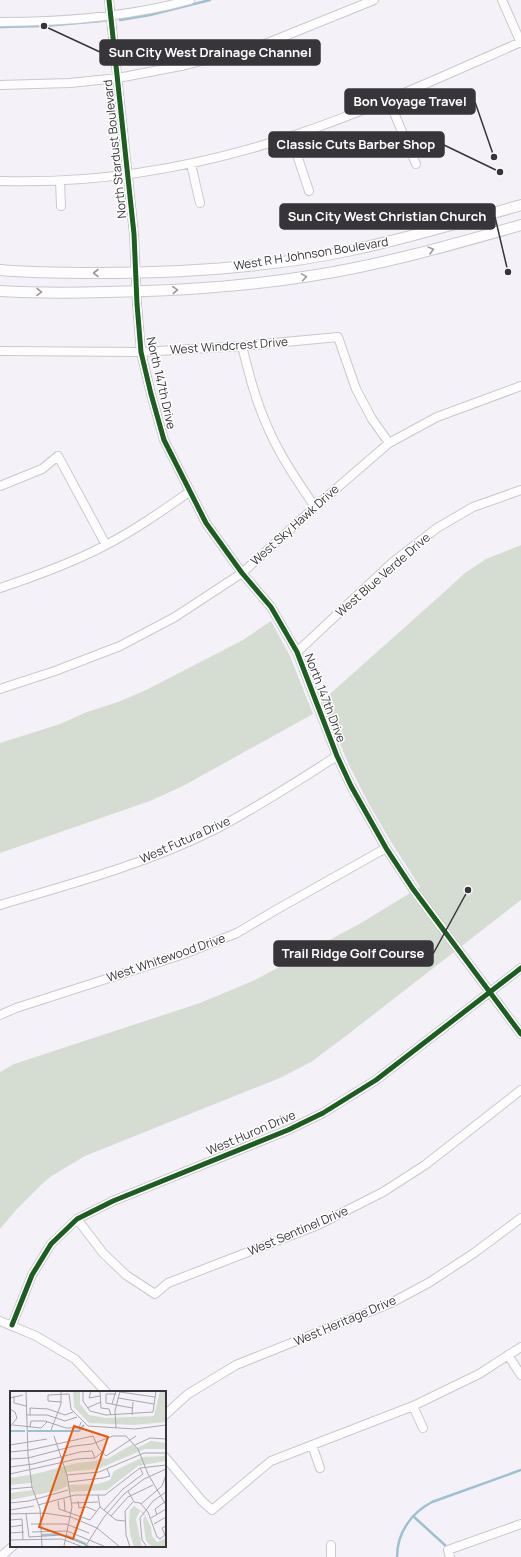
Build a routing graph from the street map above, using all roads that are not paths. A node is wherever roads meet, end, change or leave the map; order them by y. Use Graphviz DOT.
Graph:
graph roads {
  1 [pos="109,0"];
  2 [pos="190,0"];
  3 [pos="374,0"];
  4 [pos="502,0"];
  5 [pos="111,15"];
  6 [pos="0,22"];
  7 [pos="521,42"];
  8 [pos="118,78"];
  9 [pos="0,85"];
  10 [pos="388,99"];
  11 [pos="291,137"];
  12 [pos="191,164"];
  13 [pos="416,164"];
  14 [pos="128,174"];
  15 [pos="0,181"];
  16 [pos="60,181"];
  17 [pos="309,191"];
  18 [pos="200,203"];
  19 [pos="521,205"];
  20 [pos="61,206"];
  21 [pos="521,225"];
  22 [pos="0,270"];
  23 [pos="135,282"];
  24 [pos="0,291"];
  25 [pos="242,346"];
  26 [pos="0,351"];
  27 [pos="141,352"];
  28 [pos="521,386"];
  29 [pos="389,443"];
  30 [pos="0,486"];
  31 [pos="521,490"];
  32 [pos="189,492"];
  33 [pos="315,507"];
  34 [pos="106,545"];
  35 [pos="242,573"];
  36 [pos="0,588"];
  37 [pos="297,652"];
  38 [pos="0,689"];
  39 [pos="337,756"];
  40 [pos="386,848"];
  41 [pos="0,905"];
  42 [pos="521,968"];
  43 [pos="490,992"];
  44 [pos="0,1015"];
  45 [pos="521,1034"];
  46 [pos="521,1090"];
  47 [pos="521,1218"];
  48 [pos="77,1219"];
  49 [pos="0,1321"];
  50 [pos="12,1325"];
  51 [pos="521,1347"];
  52 [pos="508,1355"];
  53 [pos="521,1375"];
  54 [pos="105,1391"];
  55 [pos="413,1406"];
  56 [pos="166,1414"];
  57 [pos="423,1428"];
  58 [pos="312,1445"];
  59 [pos="166,1458"];
  60 [pos="320,1468"];
  61 [pos="521,1524"];
  62 [pos="331,1545"];
  63 [pos="12,1547"];
  64 [pos="0,1557"];
  65 [pos="331,1557"];
  66 [pos="450,1557"];
  1 -- 5 [label="street"];
  2 -- 5 [label="street"];
  3 -- 8 [label="street"];
  4 -- 7 [label="street"];
  5 -- 6 [label="street"];
  5 -- 8 [label="street, North Stardust Boulevard"];
  7 -- 10 [label="street"];
  8 -- 9 [label="street"];
  8 -- 14 [label="street, North Stardust Boulevard"];
  10 -- 11 [label="street"];
  10 -- 13 [label="street"];
  11 -- 12 [label="street"];
  11 -- 17 [label="street"];
  12 -- 14 [label="street"];
  12 -- 18 [label="street"];
  14 -- 16 [label="street"];
  14 -- 23 [label="street, North Stardust Boulevard"];
  15 -- 16 [label="street"];
  16 -- 20 [label="street"];
  19 -- 23 [label="main road, West R H Johnson Boulevard"];
  23 -- 21 [label="main road, West R H Johnson Boulevard, one-way"];
  23 -- 22 [label="main road, West R H Johnson Boulevard, one-way"];
  24 -- 23 [label="main road, West R H Johnson Boulevard, one-way"];
  23 -- 27 [label="street, North 147th Drive"];
  25 -- 27 [label="street, West Windcrest Drive"];
  25 -- 29 [label="street, West Windcrest Drive"];
  25 -- 33 [label="street"];
  26 -- 27 [label="street, West Windcrest Drive"];
  27 -- 32 [label="street, North 147th Drive"];
  28 -- 29 [label="street, West Sky Hawk Drive"];
  29 -- 33 [label="street, West Sky Hawk Drive"];
  30 -- 34 [label="street"];
  31 -- 37 [label="street, West Blue Verde Drive"];
  32 -- 34 [label="street"];
  32 -- 35 [label="street, North 147th Drive"];
  33 -- 35 [label="street, West Sky Hawk Drive"];
  34 -- 36 [label="street"];
  35 -- 37 [label="street, North 147th Drive"];
  35 -- 38 [label="street, West Sky Hawk Drive"];
  37 -- 39 [label="street, North 147th Drive"];
  39 -- 40 [label="street, North 147th Drive"];
  39 -- 41 [label="street, West Futura Drive"];
  40 -- 43 [label="street, North 147th Drive"];
  40 -- 44 [label="street, West Whitewood Drive"];
  42 -- 43 [label="street, West Huron Drive"];
  43 -- 45 [label="street, North 147th Drive"];
  43 -- 48 [label="street, West Huron Drive"];
  46 -- 48 [label="street, West Sentinel Drive"];
  47 -- 56 [label="street, West Heritage Drive"];
  48 -- 50 [label="street, West Huron Drive"];
  49 -- 50 [label="street"];
  50 -- 54 [label="street"];
  51 -- 52 [label="street"];
  52 -- 53 [label="street"];
  52 -- 55 [label="street"];
  55 -- 57 [label="street"];
  55 -- 58 [label="street"];
  58 -- 59 [label="street"];
  58 -- 60 [label="street"];
  61 -- 66 [label="street"];
  62 -- 65 [label="street"];
  63 -- 64 [label="street"];
}
